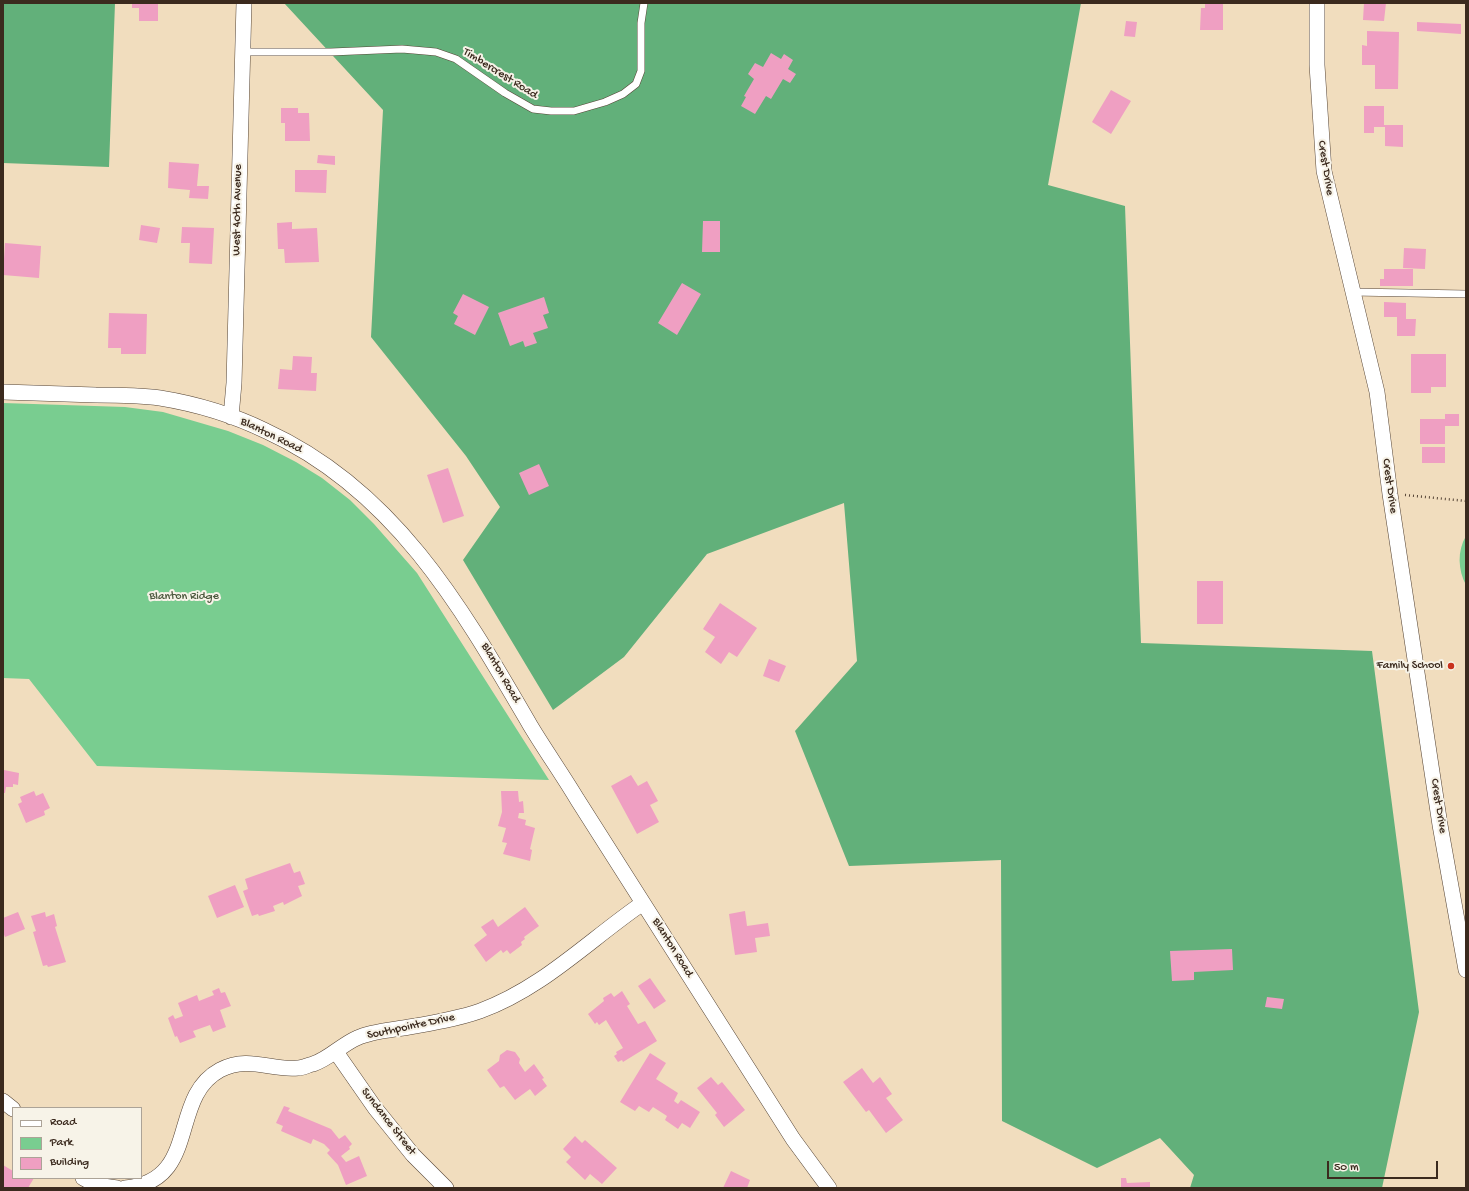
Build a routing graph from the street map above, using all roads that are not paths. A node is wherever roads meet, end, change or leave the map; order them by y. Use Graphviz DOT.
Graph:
graph roads {
  1 [pos="244,3"];
  2 [pos="644,3"];
  3 [pos="1317,3"];
  4 [pos="242,52"];
  5 [pos="1352,292"];
  6 [pos="1466,294"];
  7 [pos="4,393"];
  8 [pos="231,417"];
  9 [pos="643,903"];
  10 [pos="1466,970"];
  11 [pos="336,1052"];
  12 [pos="3,1101"];
  13 [pos="12,1108"];
  14 [pos="85,1179"];
  15 [pos="117,1188"];
  16 [pos="125,1188"];
  17 [pos="446,1188"];
  18 [pos="829,1188"];
  1 -- 4 [label="street, West 40th Avenue"];
  2 -- 4 [label="lane, Timbercrest Road"];
  3 -- 5 [label="street, Crest Drive"];
  4 -- 8 [label="street, West 40th Avenue"];
  5 -- 6 [label="lane"];
  5 -- 10 [label="street, Crest Drive"];
  7 -- 8 [label="street, Blanton Road"];
  8 -- 9 [label="street, Blanton Road"];
  9 -- 11 [label="street, Southpointe Drive"];
  9 -- 18 [label="street, Blanton Road"];
  11 -- 16 [label="street, Southpointe Drive"];
  11 -- 17 [label="street, Sundance Street"];
  12 -- 13 [label="street"];
  14 -- 15 [label="street"];
}
